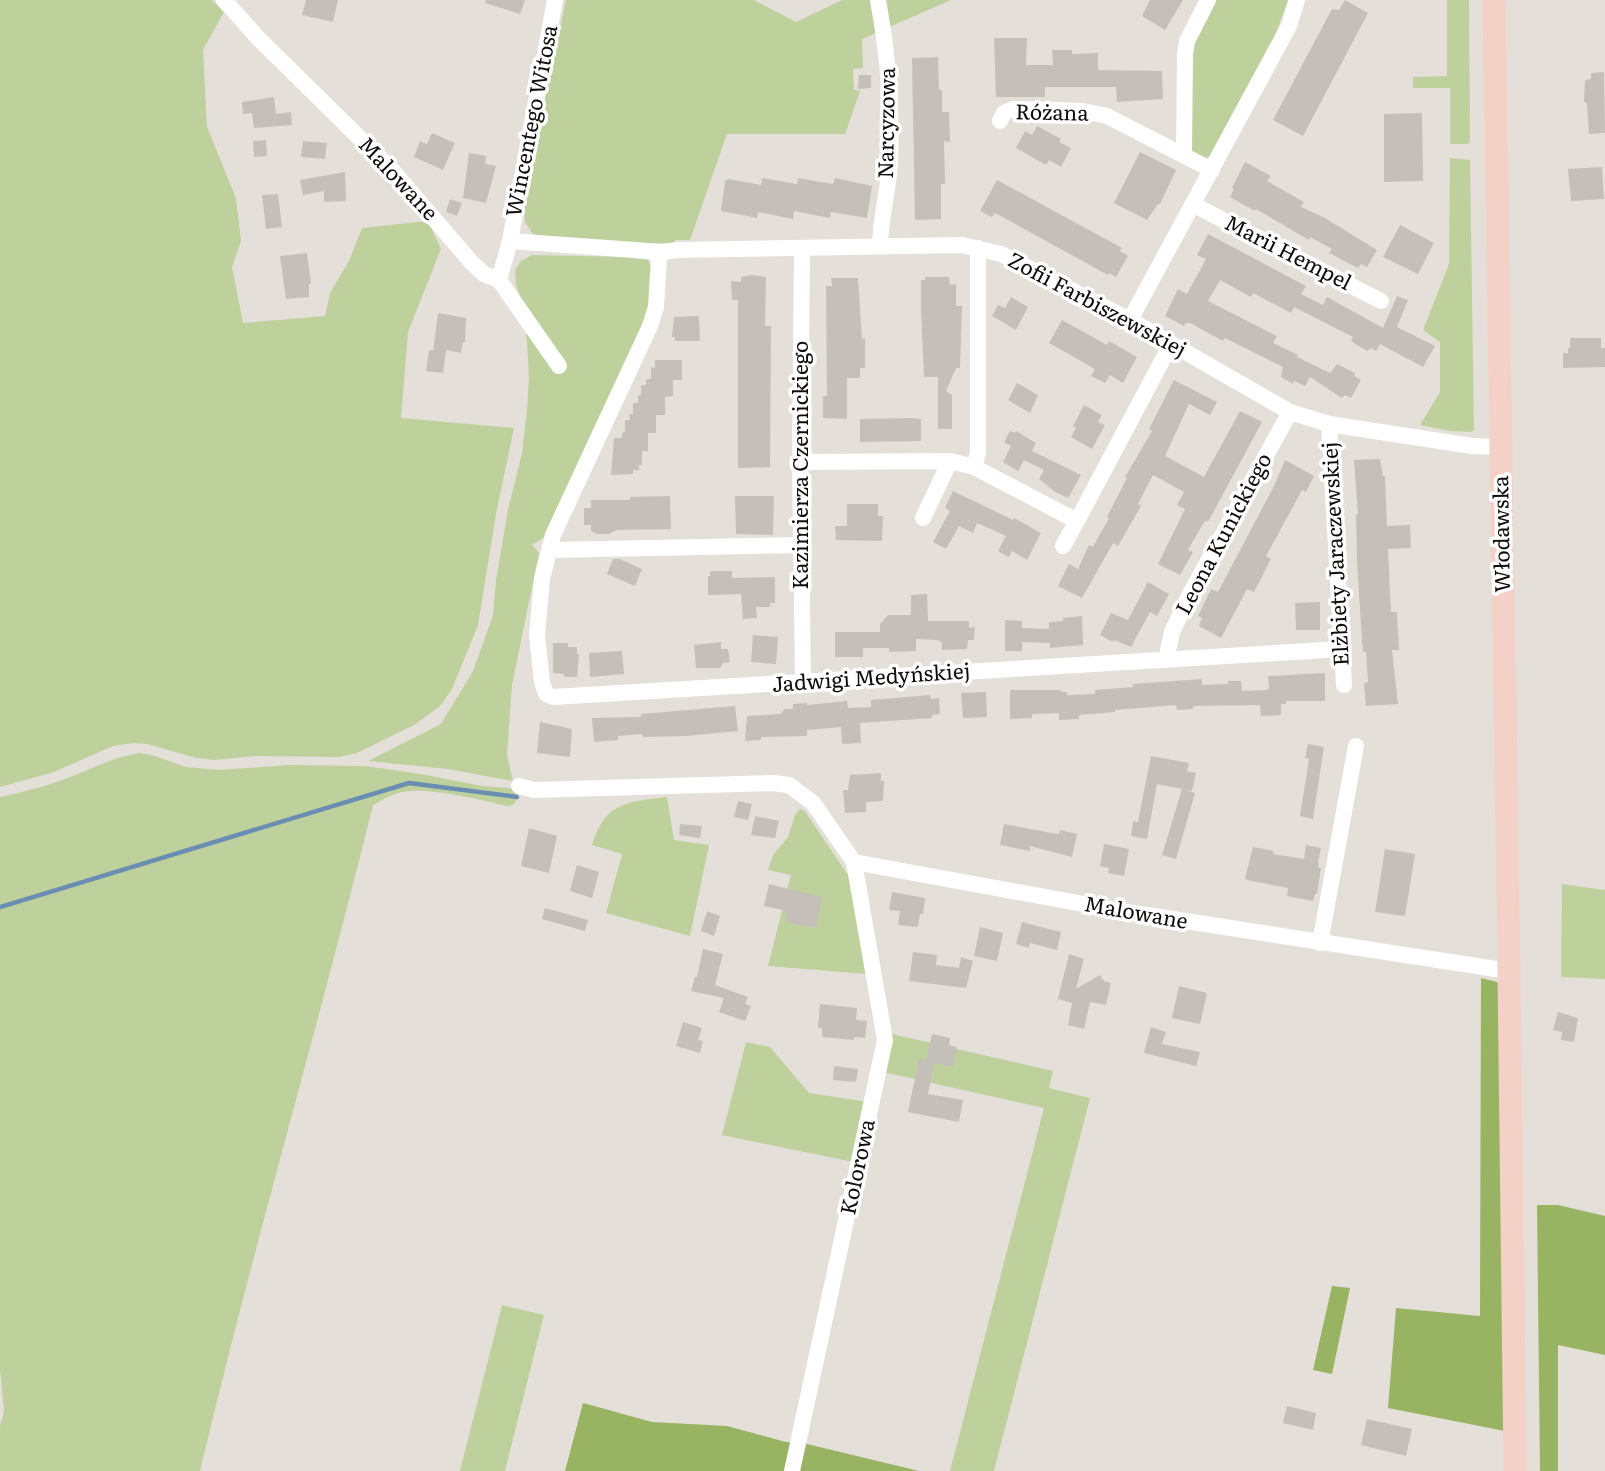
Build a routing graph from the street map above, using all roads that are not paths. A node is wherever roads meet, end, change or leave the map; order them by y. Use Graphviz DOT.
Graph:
graph roads {
  1 [pos="224,0"];
  2 [pos="555,0"];
  3 [pos="878,0"];
  4 [pos="1208,0"];
  5 [pos="1297,0"];
  6 [pos="1494,0"];
  7 [pos="1000,121"];
  8 [pos="1184,153"];
  9 [pos="1212,170"];
  10 [pos="1194,205"];
  11 [pos="510,241"];
  12 [pos="880,247"];
  13 [pos="802,248"];
  14 [pos="978,248"];
  15 [pos="669,251"];
  16 [pos="499,281"];
  17 [pos="1381,301"];
  18 [pos="1130,320"];
  19 [pos="1171,344"];
  20 [pos="559,366"];
  21 [pos="1290,412"];
  22 [pos="1329,424"];
  23 [pos="1500,447"];
  24 [pos="950,461"];
  25 [pos="800,462"];
  26 [pos="974,467"];
  27 [pos="923,518"];
  28 [pos="1077,521"];
  29 [pos="801,545"];
  30 [pos="1063,546"];
  31 [pos="550,550"];
  32 [pos="1342,649"];
  33 [pos="1166,660"];
  34 [pos="803,682"];
  35 [pos="1344,685"];
  36 [pos="1356,746"];
  37 [pos="519,786"];
  38 [pos="853,862"];
  39 [pos="1320,943"];
  40 [pos="1509,971"];
  41 [pos="792,1471"];
  42 [pos="1515,1471"];
  1 -- 16 [label="street, Malowane"];
  2 -- 11 [label="street, Wincentego Witosa"];
  3 -- 12 [label="street, Narcyzowa"];
  4 -- 8 [label="street"];
  5 -- 9 [label="street"];
  6 -- 23 [label="main road, Włodawska"];
  7 -- 8 [label="street, Różana"];
  8 -- 9 [label="street, Różana"];
  9 -- 10 [label="street"];
  10 -- 17 [label="street, Marii Hempel"];
  10 -- 18 [label="street"];
  11 -- 15 [label="street, Zofii Farbiszewskiej"];
  11 -- 16 [label="street, Wincentego Witosa"];
  12 -- 13 [label="street, Zofii Farbiszewskiej"];
  12 -- 14 [label="street, Zofii Farbiszewskiej"];
  13 -- 15 [label="street, Zofii Farbiszewskiej"];
  13 -- 25 [label="street, Kazimierza Czernickiego"];
  14 -- 18 [label="street, Zofii Farbiszewskiej"];
  14 -- 26 [label="street"];
  15 -- 31 [label="street"];
  16 -- 20 [label="street, Malowane"];
  18 -- 19 [label="street, Zofii Farbiszewskiej"];
  19 -- 21 [label="street, Zofii Farbiszewskiej"];
  19 -- 28 [label="street"];
  21 -- 22 [label="street, Zofii Farbiszewskiej"];
  21 -- 33 [label="street, Leona Kunickiego"];
  22 -- 23 [label="street, Zofii Farbiszewskiej"];
  22 -- 32 [label="street, Elżbiety Jaraczewskiej"];
  23 -- 40 [label="main road, Włodawska"];
  24 -- 25 [label="street"];
  24 -- 26 [label="street"];
  24 -- 27 [label="street"];
  25 -- 29 [label="street, Kazimierza Czernickiego"];
  26 -- 28 [label="street"];
  28 -- 30 [label="street"];
  29 -- 31 [label="street"];
  29 -- 34 [label="street, Kazimierza Czernickiego"];
  31 -- 34 [label="street, Jadwigi Medyńskiej"];
  32 -- 33 [label="street, Jadwigi Medyńskiej"];
  32 -- 35 [label="street, Elżbiety Jaraczewskiej"];
  33 -- 34 [label="street, Jadwigi Medyńskiej"];
  36 -- 39 [label="street"];
  37 -- 38 [label="street"];
  38 -- 39 [label="street, Malowane"];
  38 -- 41 [label="street, Kolorowa"];
  39 -- 40 [label="street, Malowane"];
  40 -- 42 [label="main road, Włodawska"];
}
